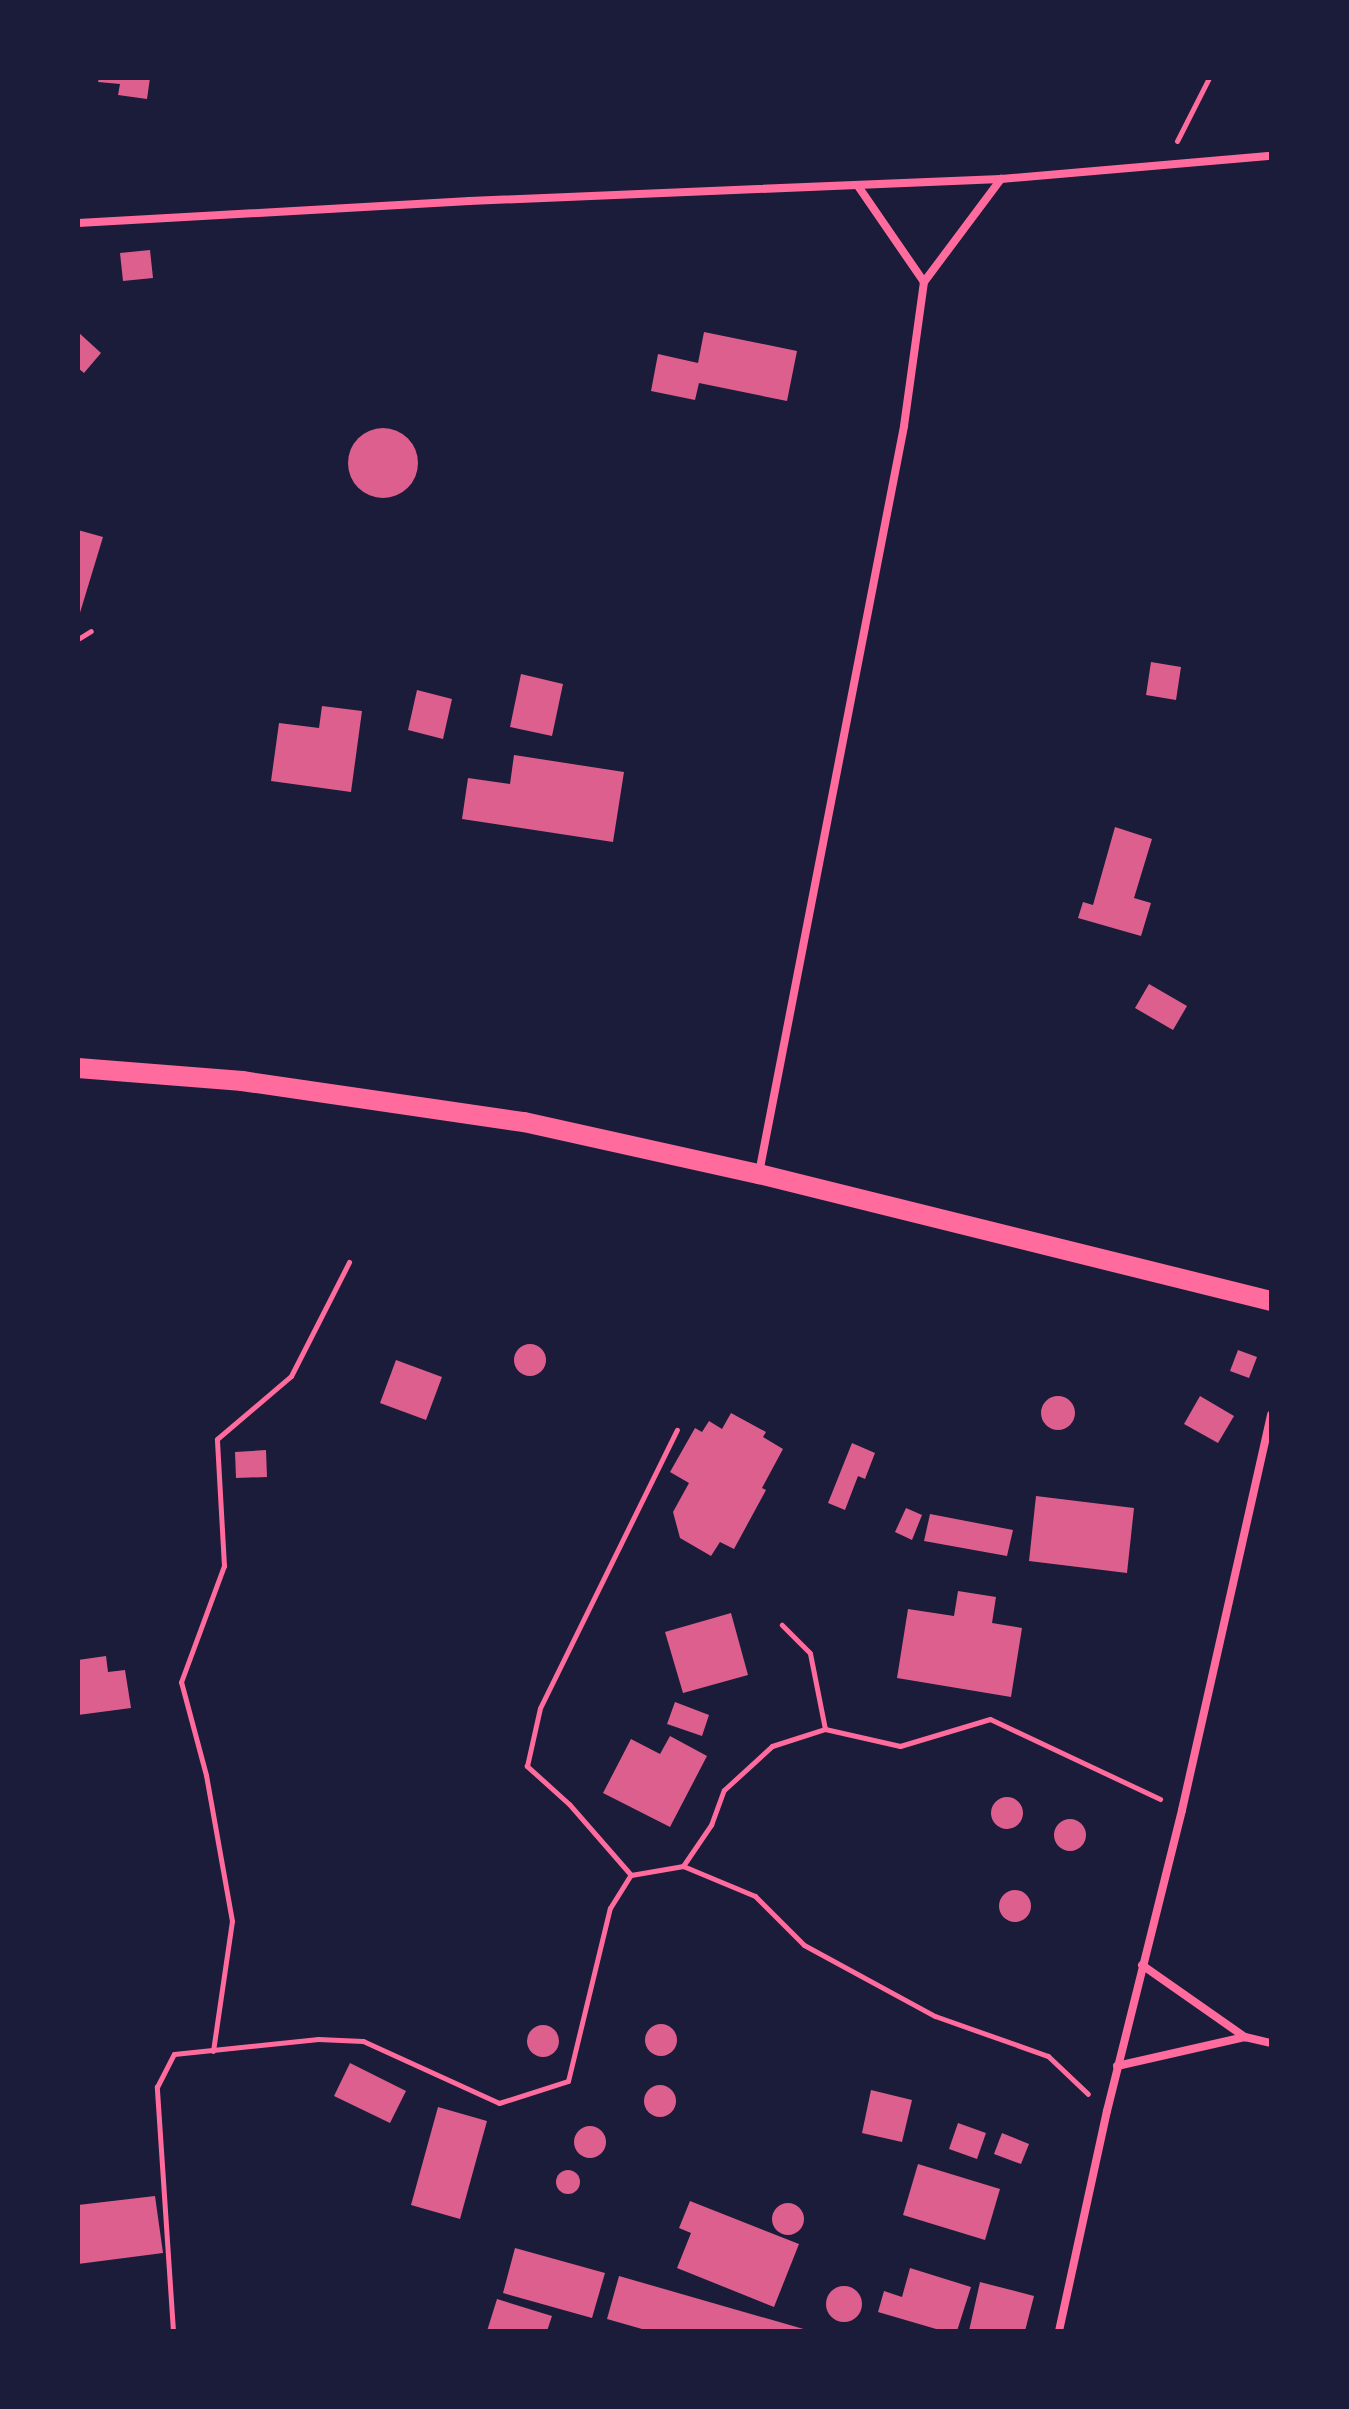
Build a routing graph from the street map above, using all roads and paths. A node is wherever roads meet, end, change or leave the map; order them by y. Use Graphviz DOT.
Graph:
graph roads {
  1 [pos="1209,78"];
  2 [pos="1271,156"];
  3 [pos="1167,162"];
  4 [pos="1001,179"];
  5 [pos="858,186"];
  6 [pos="78,223"];
  7 [pos="924,282"];
  8 [pos="91,631"];
  9 [pos="78,639"];
  10 [pos="78,1068"];
  11 [pos="759,1174"];
  12 [pos="349,1262"];
  13 [pos="1271,1301"];
  14 [pos="1271,1415"];
  15 [pos="677,1430"];
  16 [pos="782,1625"];
  17 [pos="825,1729"];
  18 [pos="1182,1810"];
  19 [pos="683,1866"];
  20 [pos="631,1875"];
  21 [pos="1142,1965"];
  22 [pos="1245,2037"];
  23 [pos="1271,2043"];
  24 [pos="213,2051"];
  25 [pos="1117,2066"];
  26 [pos="1107,2111"];
  27 [pos="173,2331"];
  28 [pos="1059,2331"];
  1 -- 3 [label="path"];
  2 -- 3 [label="street"];
  3 -- 4 [label="street"];
  4 -- 5 [label="street"];
  4 -- 7 [label="street"];
  5 -- 6 [label="street"];
  5 -- 7 [label="street"];
  7 -- 11 [label="street"];
  8 -- 9 [label="path"];
  10 -- 11 [label="main road"];
  11 -- 13 [label="main road"];
  12 -- 24 [label="path"];
  14 -- 18 [label="street"];
  15 -- 20 [label="path"];
  16 -- 17 [label="path"];
  17 -- 18 [label="path"];
  17 -- 19 [label="path"];
  18 -- 21 [label="street"];
  19 -- 20 [label="path"];
  19 -- 26 [label="path"];
  20 -- 24 [label="path"];
  21 -- 22 [label="street"];
  21 -- 25 [label="street"];
  22 -- 23 [label="street"];
  22 -- 25 [label="street"];
  24 -- 27 [label="path"];
  25 -- 26 [label="street"];
  26 -- 28 [label="street"];
}
